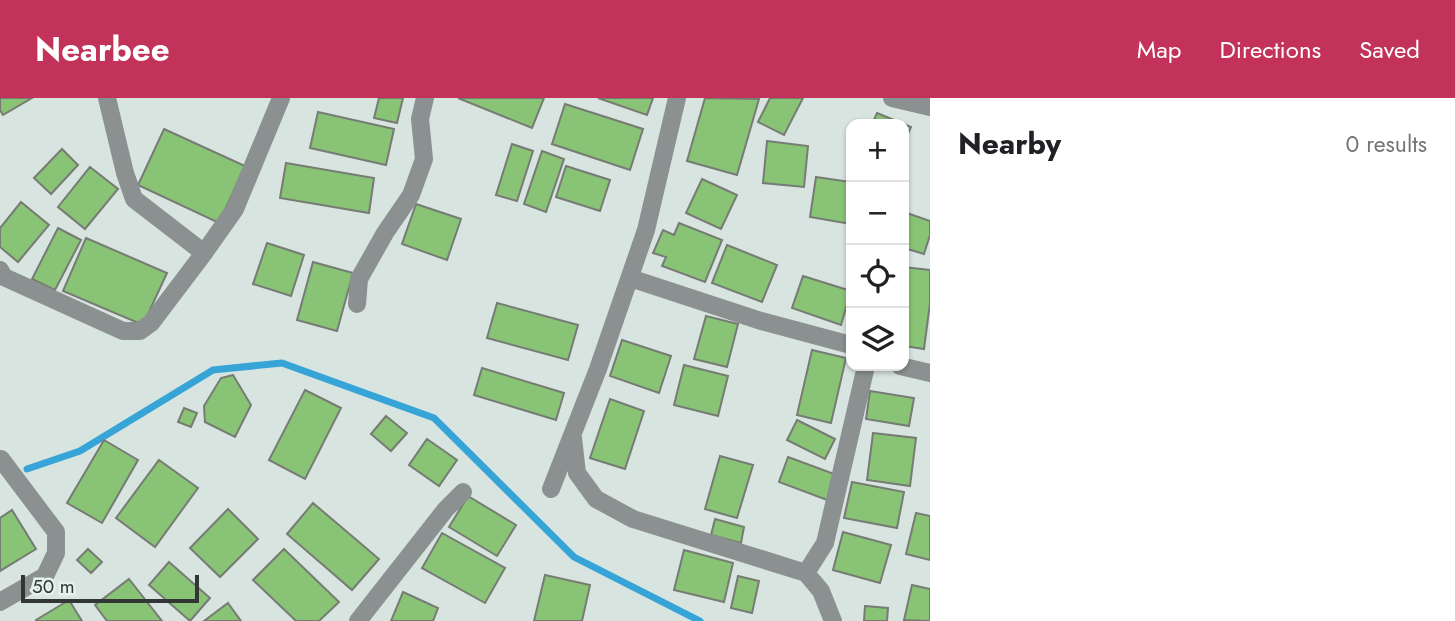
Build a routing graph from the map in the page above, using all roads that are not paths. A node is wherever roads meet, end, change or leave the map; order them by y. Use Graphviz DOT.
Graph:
graph roads {
  1 [pos="107,98"];
  2 [pos="281,98"];
  3 [pos="425,98"];
  4 [pos="677,98"];
  5 [pos="892,98"];
  6 [pos="930,107"];
  7 [pos="204,253"];
  8 [pos="0,270"];
  9 [pos="630,278"];
  10 [pos="357,304"];
  11 [pos="846,344"];
  12 [pos="909,368"];
  13 [pos="865,371"];
  14 [pos="930,373"];
  15 [pos="573,433"];
  16 [pos="1,459"];
  17 [pos="551,489"];
  18 [pos="463,492"];
  19 [pos="807,573"];
  20 [pos="0,602"];
  21 [pos="358,621"];
  22 [pos="833,621"];
  1 -- 7 [label="street"];
  2 -- 7 [label="street"];
  3 -- 10 [label="street"];
  4 -- 9 [label="street"];
  5 -- 6 [label="street"];
  7 -- 8 [label="street"];
  9 -- 11 [label="street"];
  9 -- 15 [label="street"];
  12 -- 14 [label="street"];
  13 -- 19 [label="street"];
  15 -- 17 [label="street"];
  15 -- 19 [label="street"];
  16 -- 20 [label="street"];
  18 -- 21 [label="street"];
  19 -- 22 [label="street"];
}
